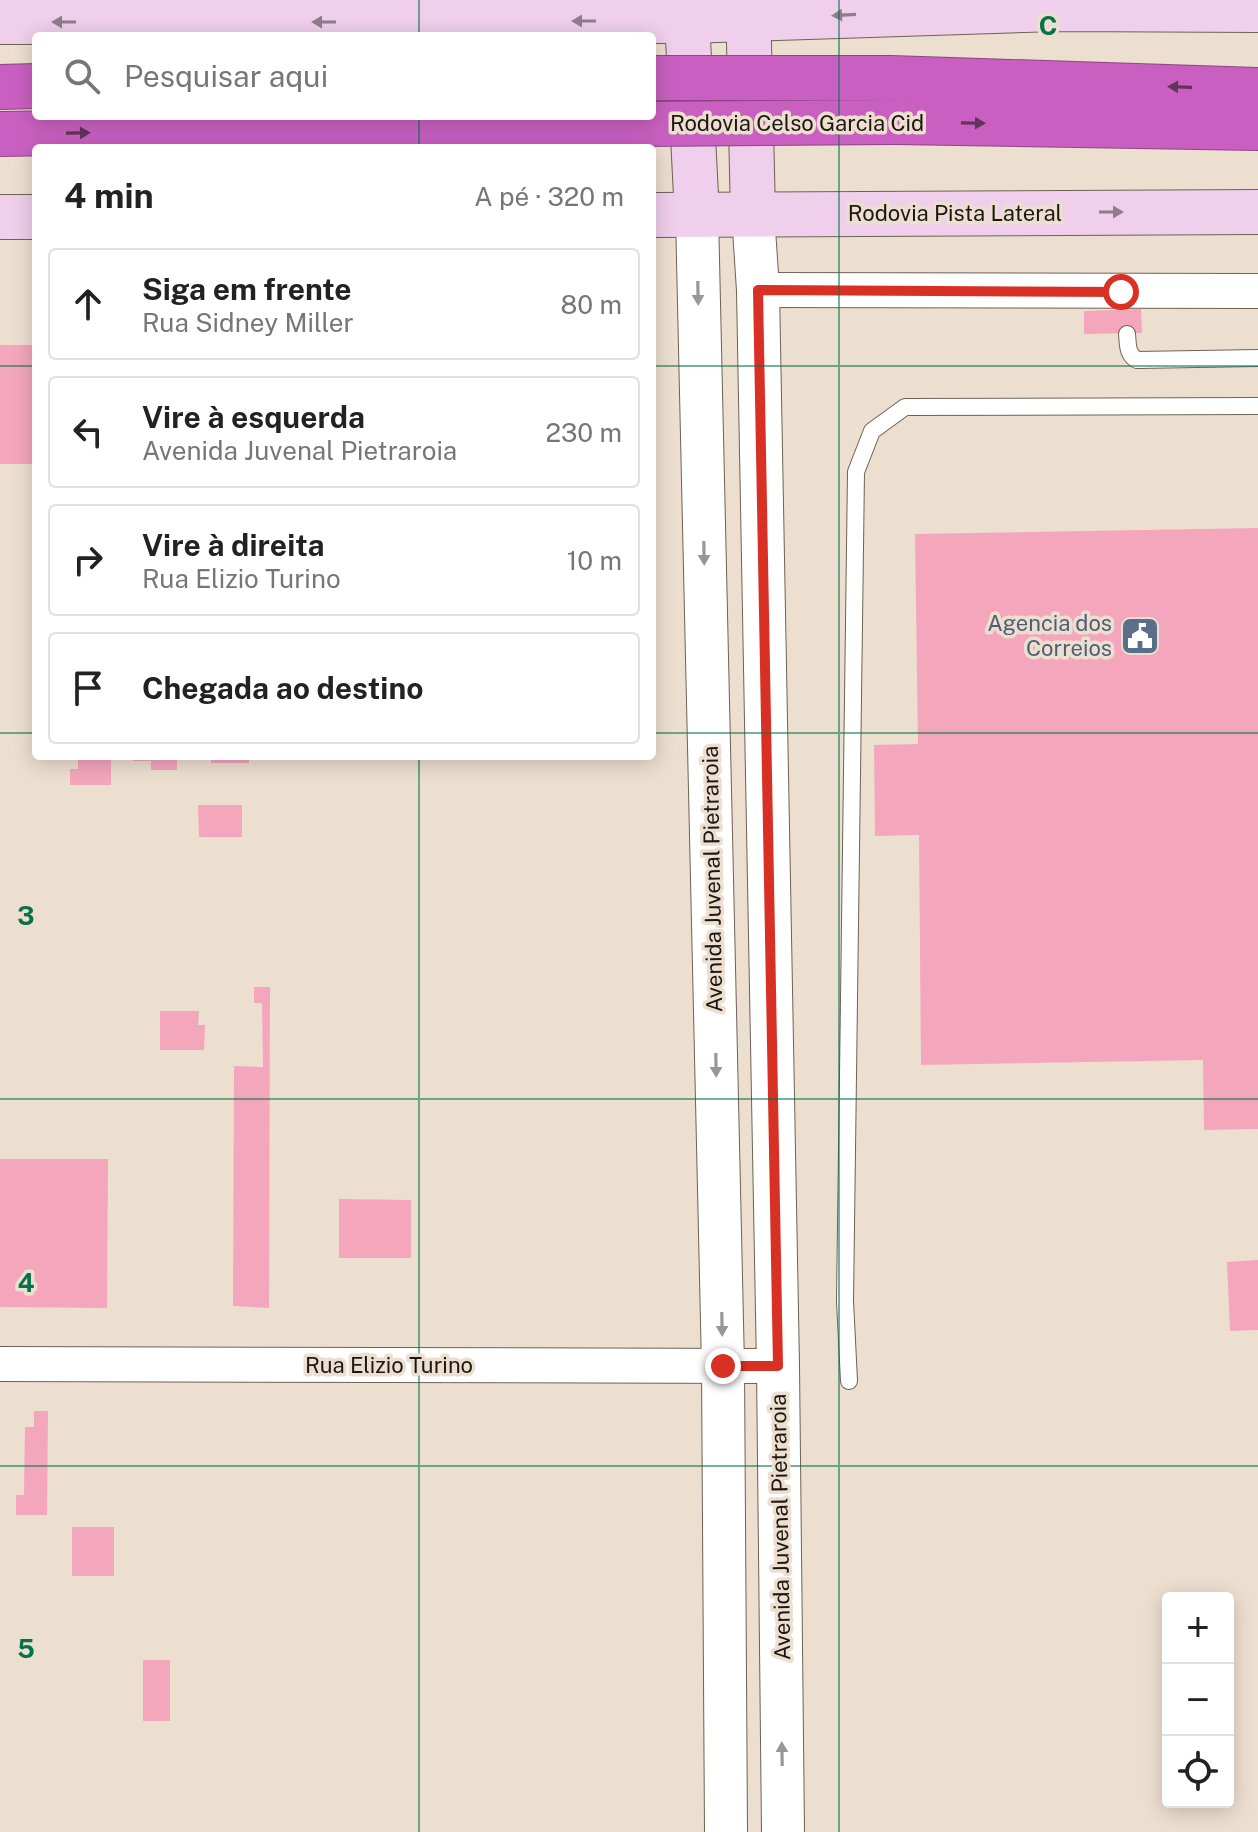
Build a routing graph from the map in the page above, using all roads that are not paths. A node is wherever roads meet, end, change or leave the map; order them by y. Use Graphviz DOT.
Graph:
graph roads {
  1 [pos="1054,4"];
  2 [pos="904,6"];
  3 [pos="748,10"];
  4 [pos="1258,10"];
  5 [pos="686,11"];
  6 [pos="0,22"];
  7 [pos="656,78"];
  8 [pos="32,86"];
  9 [pos="0,87"];
  10 [pos="1258,90"];
  11 [pos="1258,128"];
  12 [pos="0,134"];
  13 [pos="1258,212"];
  14 [pos="753,214"];
  15 [pos="656,215"];
  16 [pos="697,215"];
  17 [pos="0,217"];
  18 [pos="32,217"];
  19 [pos="758,290"];
  20 [pos="1258,291"];
  21 [pos="1127,334"];
  22 [pos="1258,358"];
  23 [pos="1258,406"];
  24 [pos="0,1364"];
  25 [pos="723,1366"];
  26 [pos="778,1366"];
  27 [pos="849,1381"];
  28 [pos="726,1832"];
  29 [pos="783,1832"];
  1 -- 2 [label="main road"];
  1 -- 4 [label="main road"];
  2 -- 3 [label="main road, one-way"];
  3 -- 5 [label="main road"];
  3 -- 14 [label="main road"];
  5 -- 6 [label="main road, one-way"];
  5 -- 16 [label="main road"];
  10 -- 7 [label="highway, Rodovia Celso Garcia Cid, one-way, bridge"];
  8 -- 9 [label="highway"];
  12 -- 11 [label="highway, Rodovia Celso Garcia Cid, one-way, bridge"];
  14 -- 13 [label="main road, Rodovia Pista Lateral, one-way"];
  14 -- 16 [label="main road, Rodovia Pista Lateral"];
  14 -- 19 [label="street, Avenida Juvenal Pietraroia"];
  15 -- 16 [label="main road, Rodovia Pista Lateral"];
  16 -- 25 [label="street, Avenida Juvenal Pietraroia, one-way"];
  17 -- 18 [label="main road"];
  19 -- 20 [label="street"];
  19 -- 26 [label="street, Avenida Juvenal Pietraroia"];
  21 -- 22 [label="lane"];
  23 -- 27 [label="lane"];
  24 -- 25 [label="street, Rua Elizio Turino"];
  25 -- 26 [label="street, Rua Elizio Turino"];
  25 -- 28 [label="street, Avenida Juvenal Pietraroia"];
  29 -- 26 [label="street, Avenida Juvenal Pietraroia, one-way"];
}
